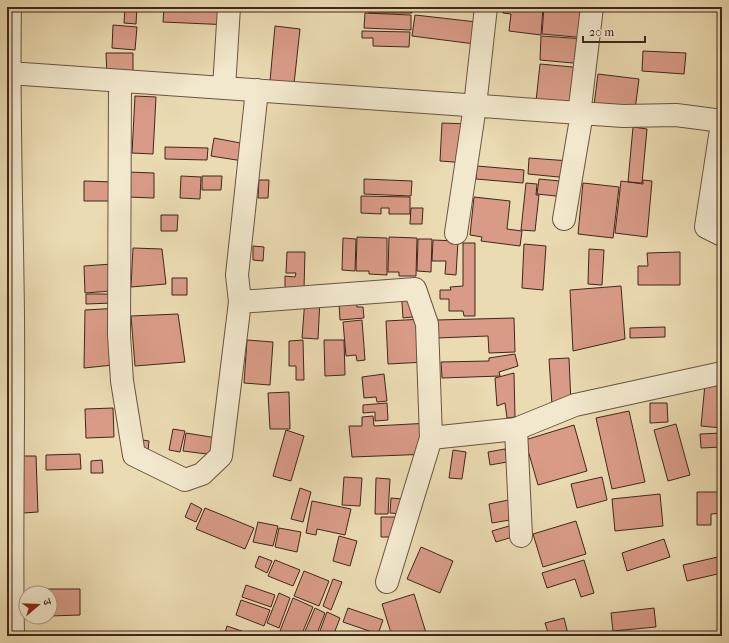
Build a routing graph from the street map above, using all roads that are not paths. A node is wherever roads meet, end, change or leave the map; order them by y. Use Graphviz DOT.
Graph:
graph roads {
  1 [pos="10,7"];
  2 [pos="228,7"];
  3 [pos="486,7"];
  4 [pos="592,7"];
  5 [pos="9,73"];
  6 [pos="120,81"];
  7 [pos="224,88"];
  8 [pos="257,90"];
  9 [pos="475,106"];
  10 [pos="582,113"];
  11 [pos="722,122"];
  12 [pos="564,219"];
  13 [pos="456,233"];
  14 [pos="722,235"];
  15 [pos="240,302"];
  16 [pos="10,318"];
  17 [pos="722,373"];
  18 [pos="516,429"];
  19 [pos="431,438"];
  20 [pos="521,536"];
  21 [pos="9,561"];
  22 [pos="387,582"];
  23 [pos="14,636"];
  1 -- 5 [label="street"];
  2 -- 7 [label="street"];
  3 -- 9 [label="street"];
  4 -- 10 [label="street"];
  5 -- 6 [label="street"];
  5 -- 16 [label="street"];
  6 -- 7 [label="street"];
  6 -- 15 [label="street"];
  7 -- 8 [label="street"];
  8 -- 9 [label="street"];
  8 -- 15 [label="street"];
  9 -- 10 [label="street"];
  9 -- 13 [label="street"];
  10 -- 11 [label="street"];
  10 -- 12 [label="street"];
  11 -- 14 [label="street"];
  15 -- 19 [label="street"];
  16 -- 21 [label="street"];
  17 -- 18 [label="street"];
  18 -- 19 [label="street"];
  18 -- 20 [label="street"];
  19 -- 22 [label="street"];
  21 -- 23 [label="street"];
}
